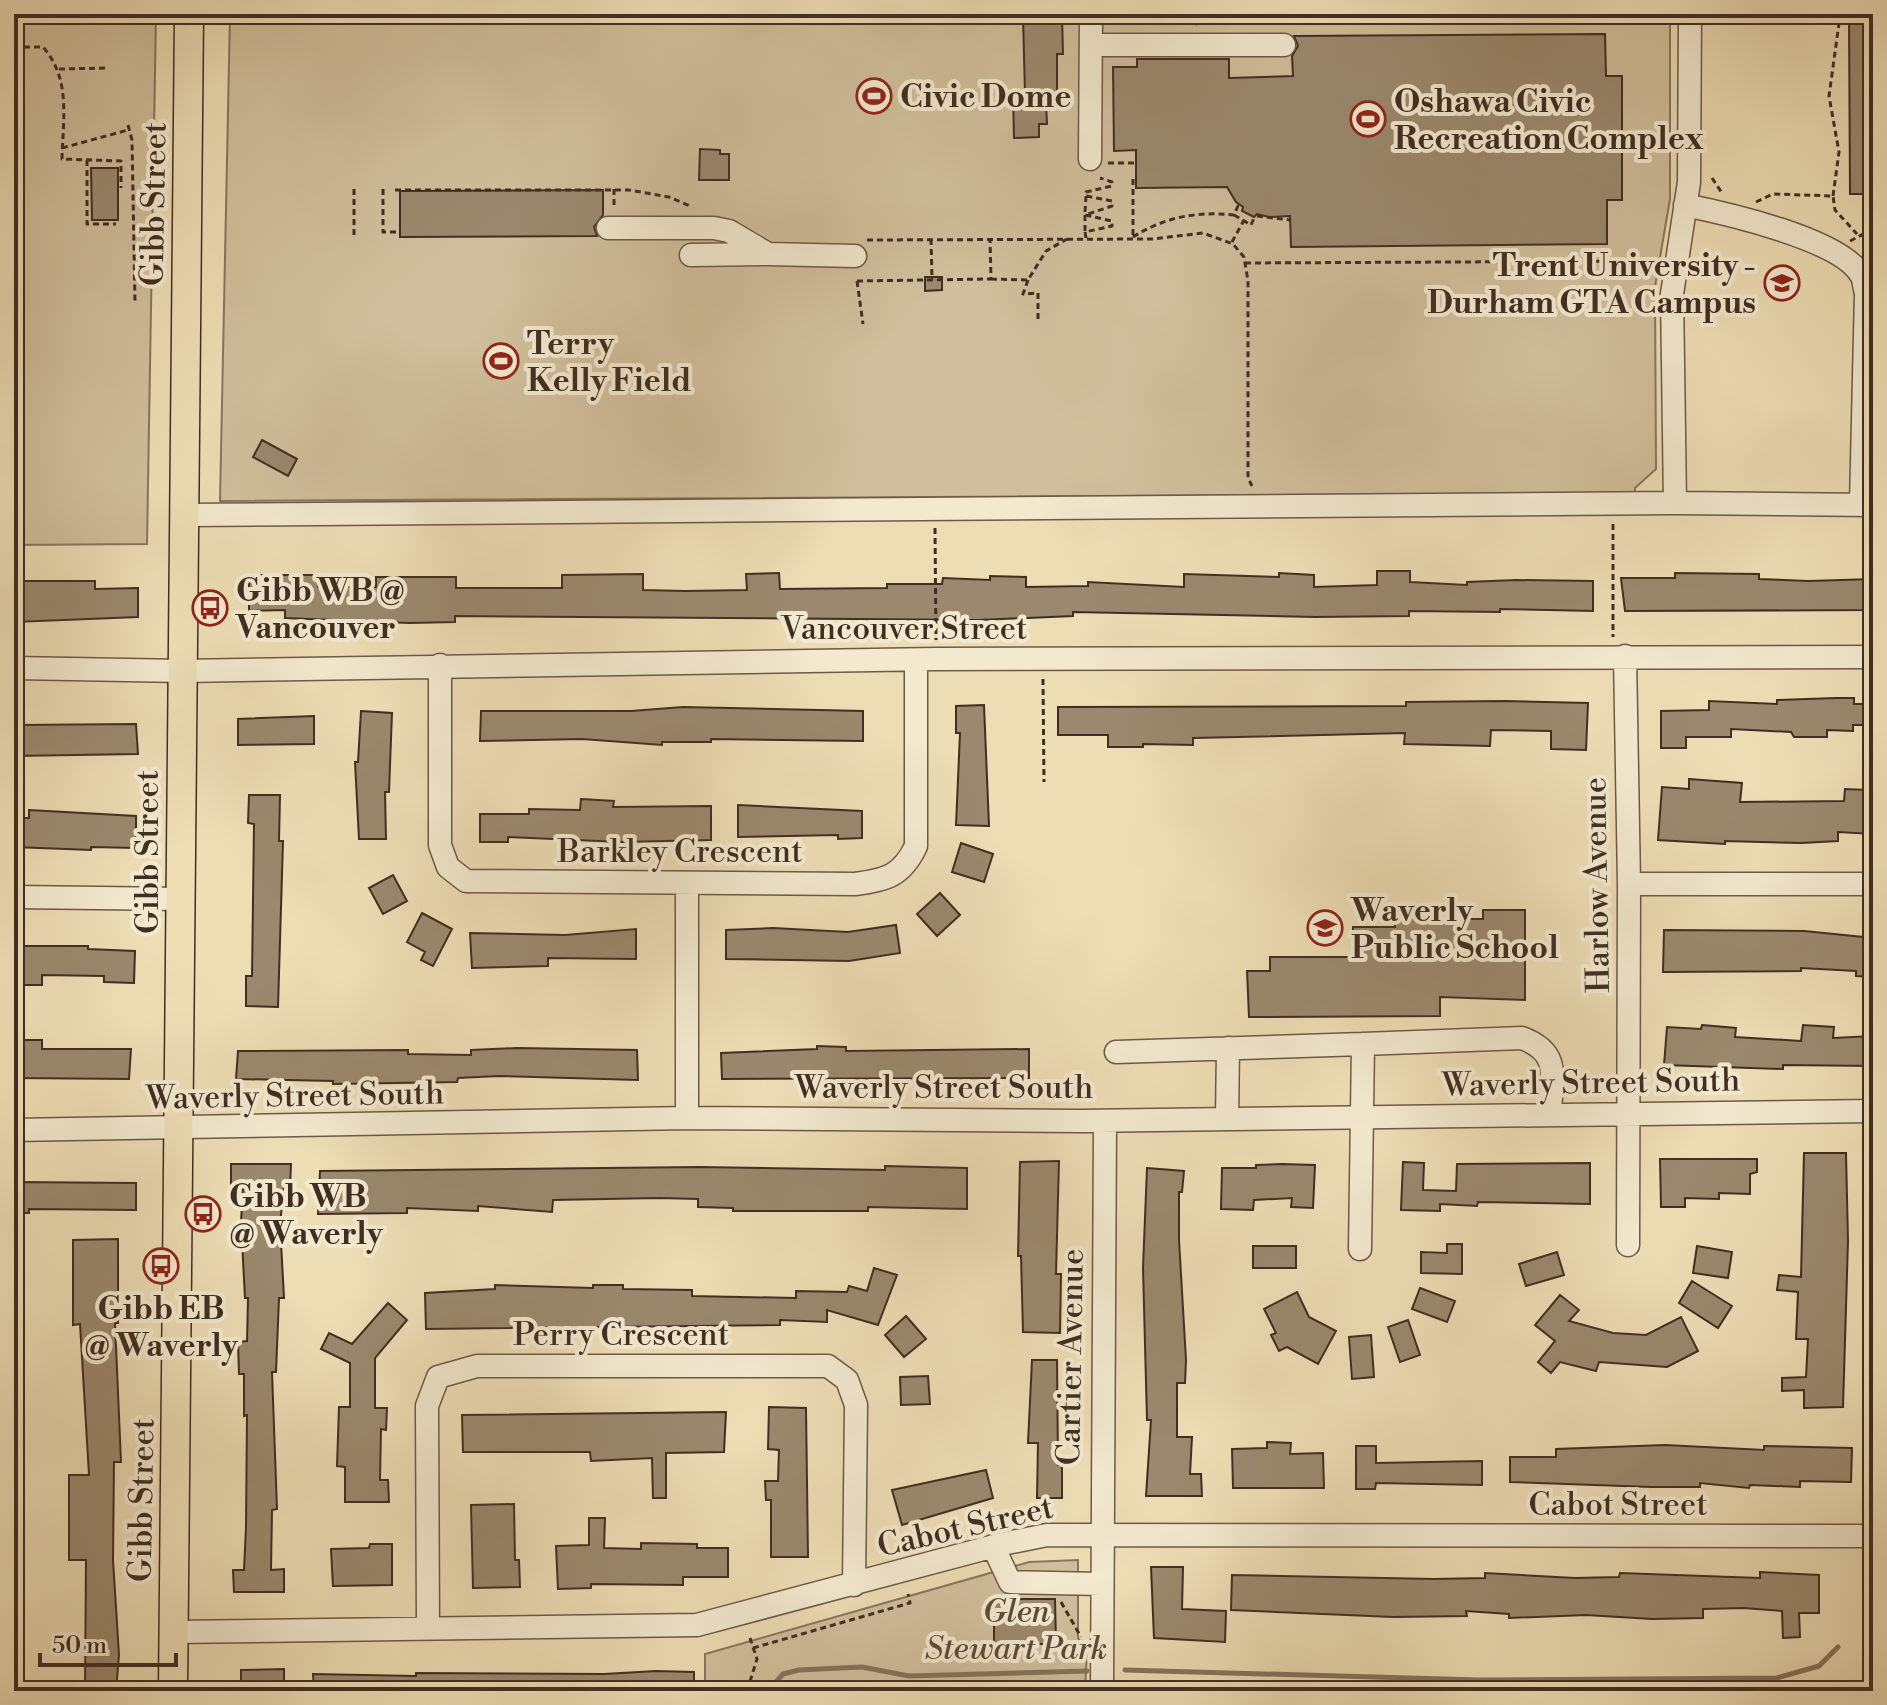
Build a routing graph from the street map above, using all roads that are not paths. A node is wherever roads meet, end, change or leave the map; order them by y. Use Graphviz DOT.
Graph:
graph roads {
  1 [pos="189,14"];
  2 [pos="1091,14"];
  3 [pos="1690,14"];
  4 [pos="1091,45"];
  5 [pos="1284,45"];
  6 [pos="1095,162"];
  7 [pos="1685,205"];
  8 [pos="608,228"];
  9 [pos="854,248"];
  10 [pos="768,254"];
  11 [pos="691,255"];
  12 [pos="1675,503"];
  13 [pos="1867,504"];
  14 [pos="184,515"];
  15 [pos="1619,656"];
  16 [pos="1873,657"];
  17 [pos="926,659"];
  18 [pos="440,665"];
  19 [pos="14,668"];
  20 [pos="183,671"];
  21 [pos="687,883"];
  22 [pos="1629,884"];
  23 [pos="1873,884"];
  24 [pos="14,897"];
  25 [pos="181,899"];
  26 [pos="1363,1044"];
  27 [pos="1228,1048"];
  28 [pos="1116,1052"];
  29 [pos="1873,1111"];
  30 [pos="1630,1113"];
  31 [pos="1550,1114"];
  32 [pos="687,1118"];
  33 [pos="1362,1118"];
  34 [pos="1227,1119"];
  35 [pos="1105,1121"];
  36 [pos="179,1129"];
  37 [pos="14,1130"];
  38 [pos="1628,1245"];
  39 [pos="1360,1249"];
  40 [pos="1101,1534"];
  41 [pos="1873,1536"];
  42 [pos="993,1546"];
  43 [pos="1101,1584"];
  44 [pos="854,1585"];
  45 [pos="428,1628"];
  46 [pos="174,1632"];
  47 [pos="173,1691"];
  48 [pos="1102,1691"];
  1 -- 14 [label="main road, Gibb Street"];
  2 -- 4 [label="street"];
  3 -- 7 [label="street"];
  4 -- 5 [label="street"];
  4 -- 6 [label="street"];
  7 -- 12 [label="street"];
  7 -- 13 [label="street"];
  8 -- 10 [label="street"];
  9 -- 10 [label="street"];
  10 -- 11 [label="street"];
  12 -- 13 [label="street"];
  12 -- 14 [label="street"];
  14 -- 20 [label="main road, Gibb Street"];
  15 -- 16 [label="street, Vancouver Street"];
  15 -- 17 [label="street, Vancouver Street"];
  15 -- 22 [label="street, Harlow Avenue"];
  17 -- 18 [label="street, Vancouver Street"];
  17 -- 21 [label="street, Barkley Crescent"];
  18 -- 20 [label="street, Vancouver Street"];
  18 -- 21 [label="street, Barkley Crescent"];
  19 -- 20 [label="street, Vancouver Street"];
  20 -- 25 [label="main road, Gibb Street"];
  21 -- 32 [label="street"];
  22 -- 23 [label="street"];
  22 -- 30 [label="street, Harlow Avenue"];
  24 -- 25 [label="street"];
  25 -- 36 [label="main road, Gibb Street"];
  26 -- 27 [label="street"];
  26 -- 31 [label="street"];
  26 -- 33 [label="street"];
  27 -- 28 [label="street"];
  27 -- 34 [label="street"];
  29 -- 30 [label="street, Waverly Street South"];
  30 -- 31 [label="street, Waverly Street South"];
  30 -- 38 [label="street, Harlow Avenue"];
  31 -- 33 [label="street, Waverly Street South"];
  32 -- 35 [label="street, Waverly Street South"];
  32 -- 36 [label="street, Waverly Street South"];
  33 -- 34 [label="street, Waverly Street South"];
  33 -- 39 [label="street"];
  34 -- 35 [label="street, Waverly Street South"];
  35 -- 40 [label="street, Cartier Avenue"];
  36 -- 37 [label="street, Waverly Street South"];
  36 -- 46 [label="main road, Gibb Street"];
  40 -- 41 [label="street, Cabot Street"];
  40 -- 42 [label="street, Cabot Street"];
  40 -- 43 [label="street, Cartier Avenue"];
  42 -- 43 [label="street"];
  42 -- 44 [label="street, Cabot Street"];
  43 -- 48 [label="street, Cartier Avenue"];
  44 -- 45 [label="street, Cabot Street"];
  44 -- 45 [label="street, Perry Crescent"];
  45 -- 46 [label="street, Cabot Street"];
  46 -- 47 [label="main road, Gibb Street"];
}
